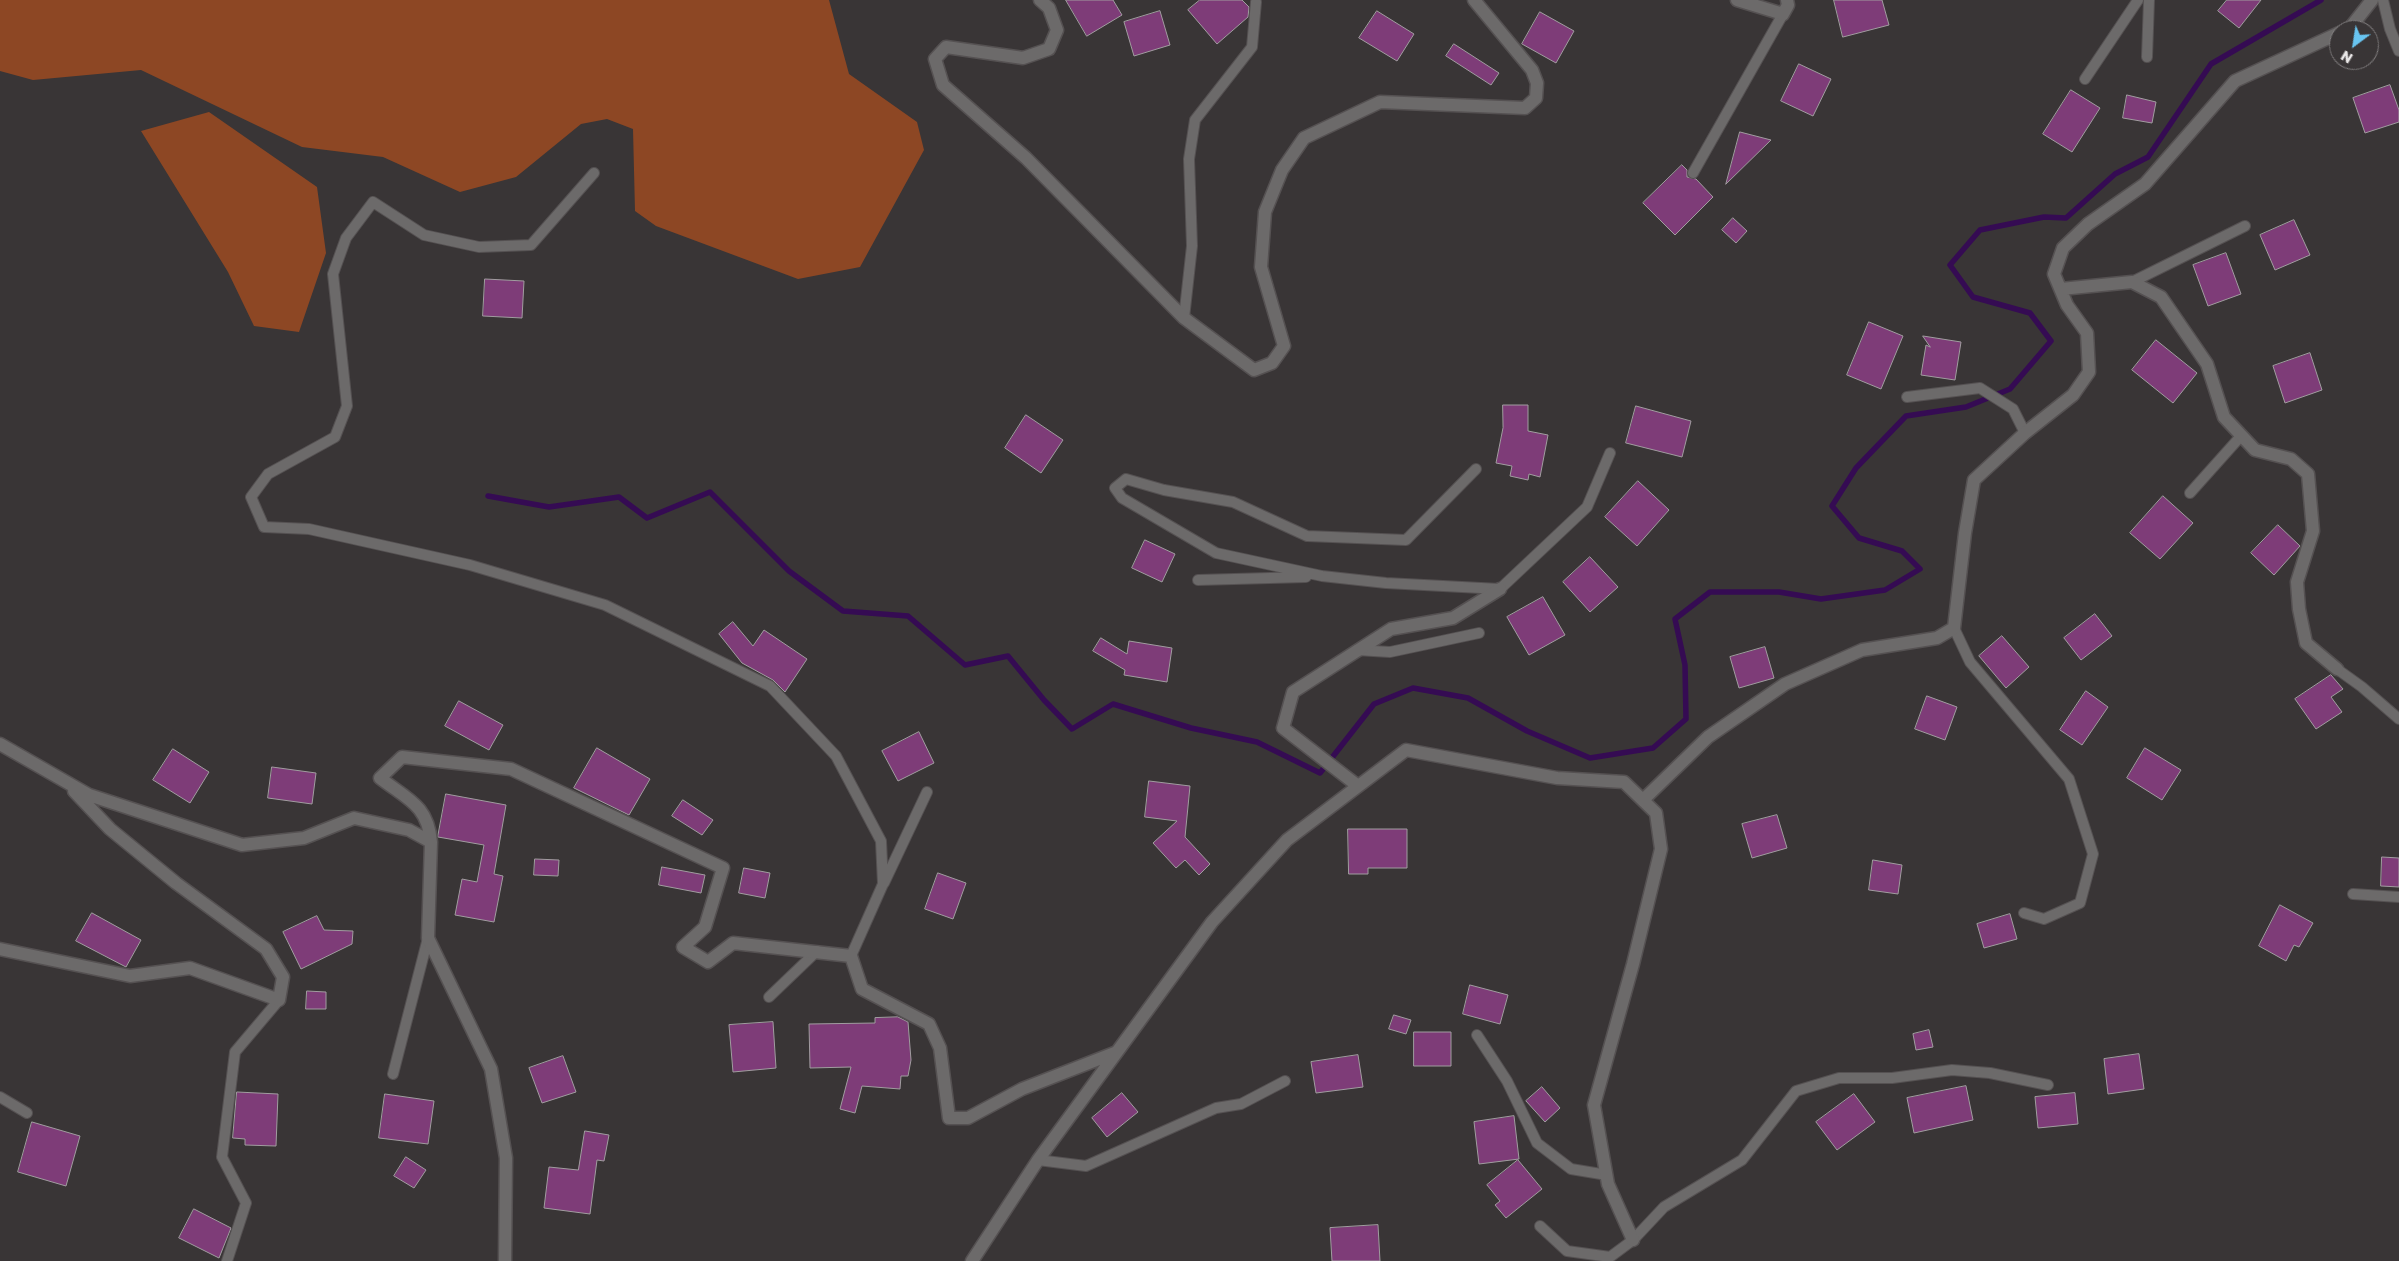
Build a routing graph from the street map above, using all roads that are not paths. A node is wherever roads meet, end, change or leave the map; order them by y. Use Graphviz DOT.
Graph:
graph roads {
  1 [pos="1040,0"];
  2 [pos="1474,0"];
  3 [pos="1737,0"];
  4 [pos="1787,0"];
  5 [pos="2138,0"];
  6 [pos="2149,0"];
  7 [pos="2372,0"];
  8 [pos="2383,0"];
  9 [pos="1256,2"];
  10 [pos="1783,14"];
  11 [pos="2356,20"];
  12 [pos="2329,38"];
  13 [pos="2399,51"];
  14 [pos="2147,56"];
  15 [pos="2085,79"];
  16 [pos="594,173"];
  17 [pos="1693,173"];
  18 [pos="2245,226"];
  19 [pos="2132,282"];
  20 [pos="2061,290"];
  21 [pos="1184,318"];
  22 [pos="1907,397"];
  23 [pos="2025,433"];
  24 [pos="2241,436"];
  25 [pos="1610,453"];
  26 [pos="1476,468"];
  27 [pos="2190,493"];
  28 [pos="1322,576"];
  29 [pos="1198,580"];
  30 [pos="1500,589"];
  31 [pos="1954,628"];
  32 [pos="1479,633"];
  33 [pos="1357,650"];
  34 [pos="2337,669"];
  35 [pos="2399,719"];
  36 [pos="0,744"];
  37 [pos="66,781"];
  38 [pos="1358,786"];
  39 [pos="927,792"];
  40 [pos="1643,800"];
  41 [pos="431,842"];
  42 [pos="883,884"];
  43 [pos="2353,894"];
  44 [pos="2399,896"];
  45 [pos="2024,912"];
  46 [pos="428,938"];
  47 [pos="0,949"];
  48 [pos="817,951"];
  49 [pos="851,956"];
  50 [pos="769,998"];
  51 [pos="279,1000"];
  52 [pos="1477,1035"];
  53 [pos="1117,1052"];
  54 [pos="394,1074"];
  55 [pos="1285,1082"];
  56 [pos="2048,1085"];
  57 [pos="0,1097"];
  58 [pos="27,1113"];
  59 [pos="1038,1160"];
  60 [pos="1608,1175"];
  61 [pos="1540,1226"];
  62 [pos="1633,1240"];
  63 [pos="227,1261"];
  64 [pos="505,1261"];
  65 [pos="972,1261"];
  1 -- 21 [label="street"];
  2 -- 21 [label="street"];
  3 -- 10 [label="street"];
  4 -- 10 [label="street"];
  5 -- 15 [label="lane"];
  6 -- 14 [label="lane"];
  7 -- 11 [label="street"];
  8 -- 13 [label="lane"];
  9 -- 21 [label="lane"];
  10 -- 17 [label="lane"];
  12 -- 20 [label="street"];
  16 -- 42 [label="lane"];
  18 -- 19 [label="lane"];
  19 -- 20 [label="street"];
  19 -- 24 [label="street"];
  20 -- 23 [label="street"];
  22 -- 23 [label="lane"];
  23 -- 31 [label="street"];
  24 -- 27 [label="lane"];
  24 -- 34 [label="street"];
  25 -- 30 [label="lane"];
  26 -- 28 [label="lane"];
  28 -- 29 [label="lane"];
  28 -- 30 [label="lane"];
  30 -- 33 [label="street"];
  31 -- 40 [label="street"];
  31 -- 45 [label="lane"];
  32 -- 33 [label="lane"];
  33 -- 38 [label="street"];
  34 -- 35 [label="lane"];
  36 -- 37 [label="street"];
  37 -- 41 [label="street"];
  37 -- 51 [label="street"];
  38 -- 40 [label="street"];
  38 -- 53 [label="street"];
  39 -- 42 [label="lane"];
  40 -- 60 [label="street"];
  41 -- 46 [label="street"];
  41 -- 48 [label="street"];
  42 -- 49 [label="lane"];
  43 -- 44 [label="lane"];
  46 -- 54 [label="lane"];
  46 -- 64 [label="street"];
  47 -- 51 [label="street"];
  48 -- 49 [label="street"];
  48 -- 50 [label="lane"];
  49 -- 53 [label="street"];
  51 -- 63 [label="lane"];
  52 -- 60 [label="lane"];
  53 -- 59 [label="street"];
  55 -- 59 [label="lane"];
  56 -- 62 [label="lane"];
  57 -- 58 [label="lane"];
  59 -- 65 [label="street"];
  60 -- 62 [label="street"];
  61 -- 62 [label="lane"];
}
